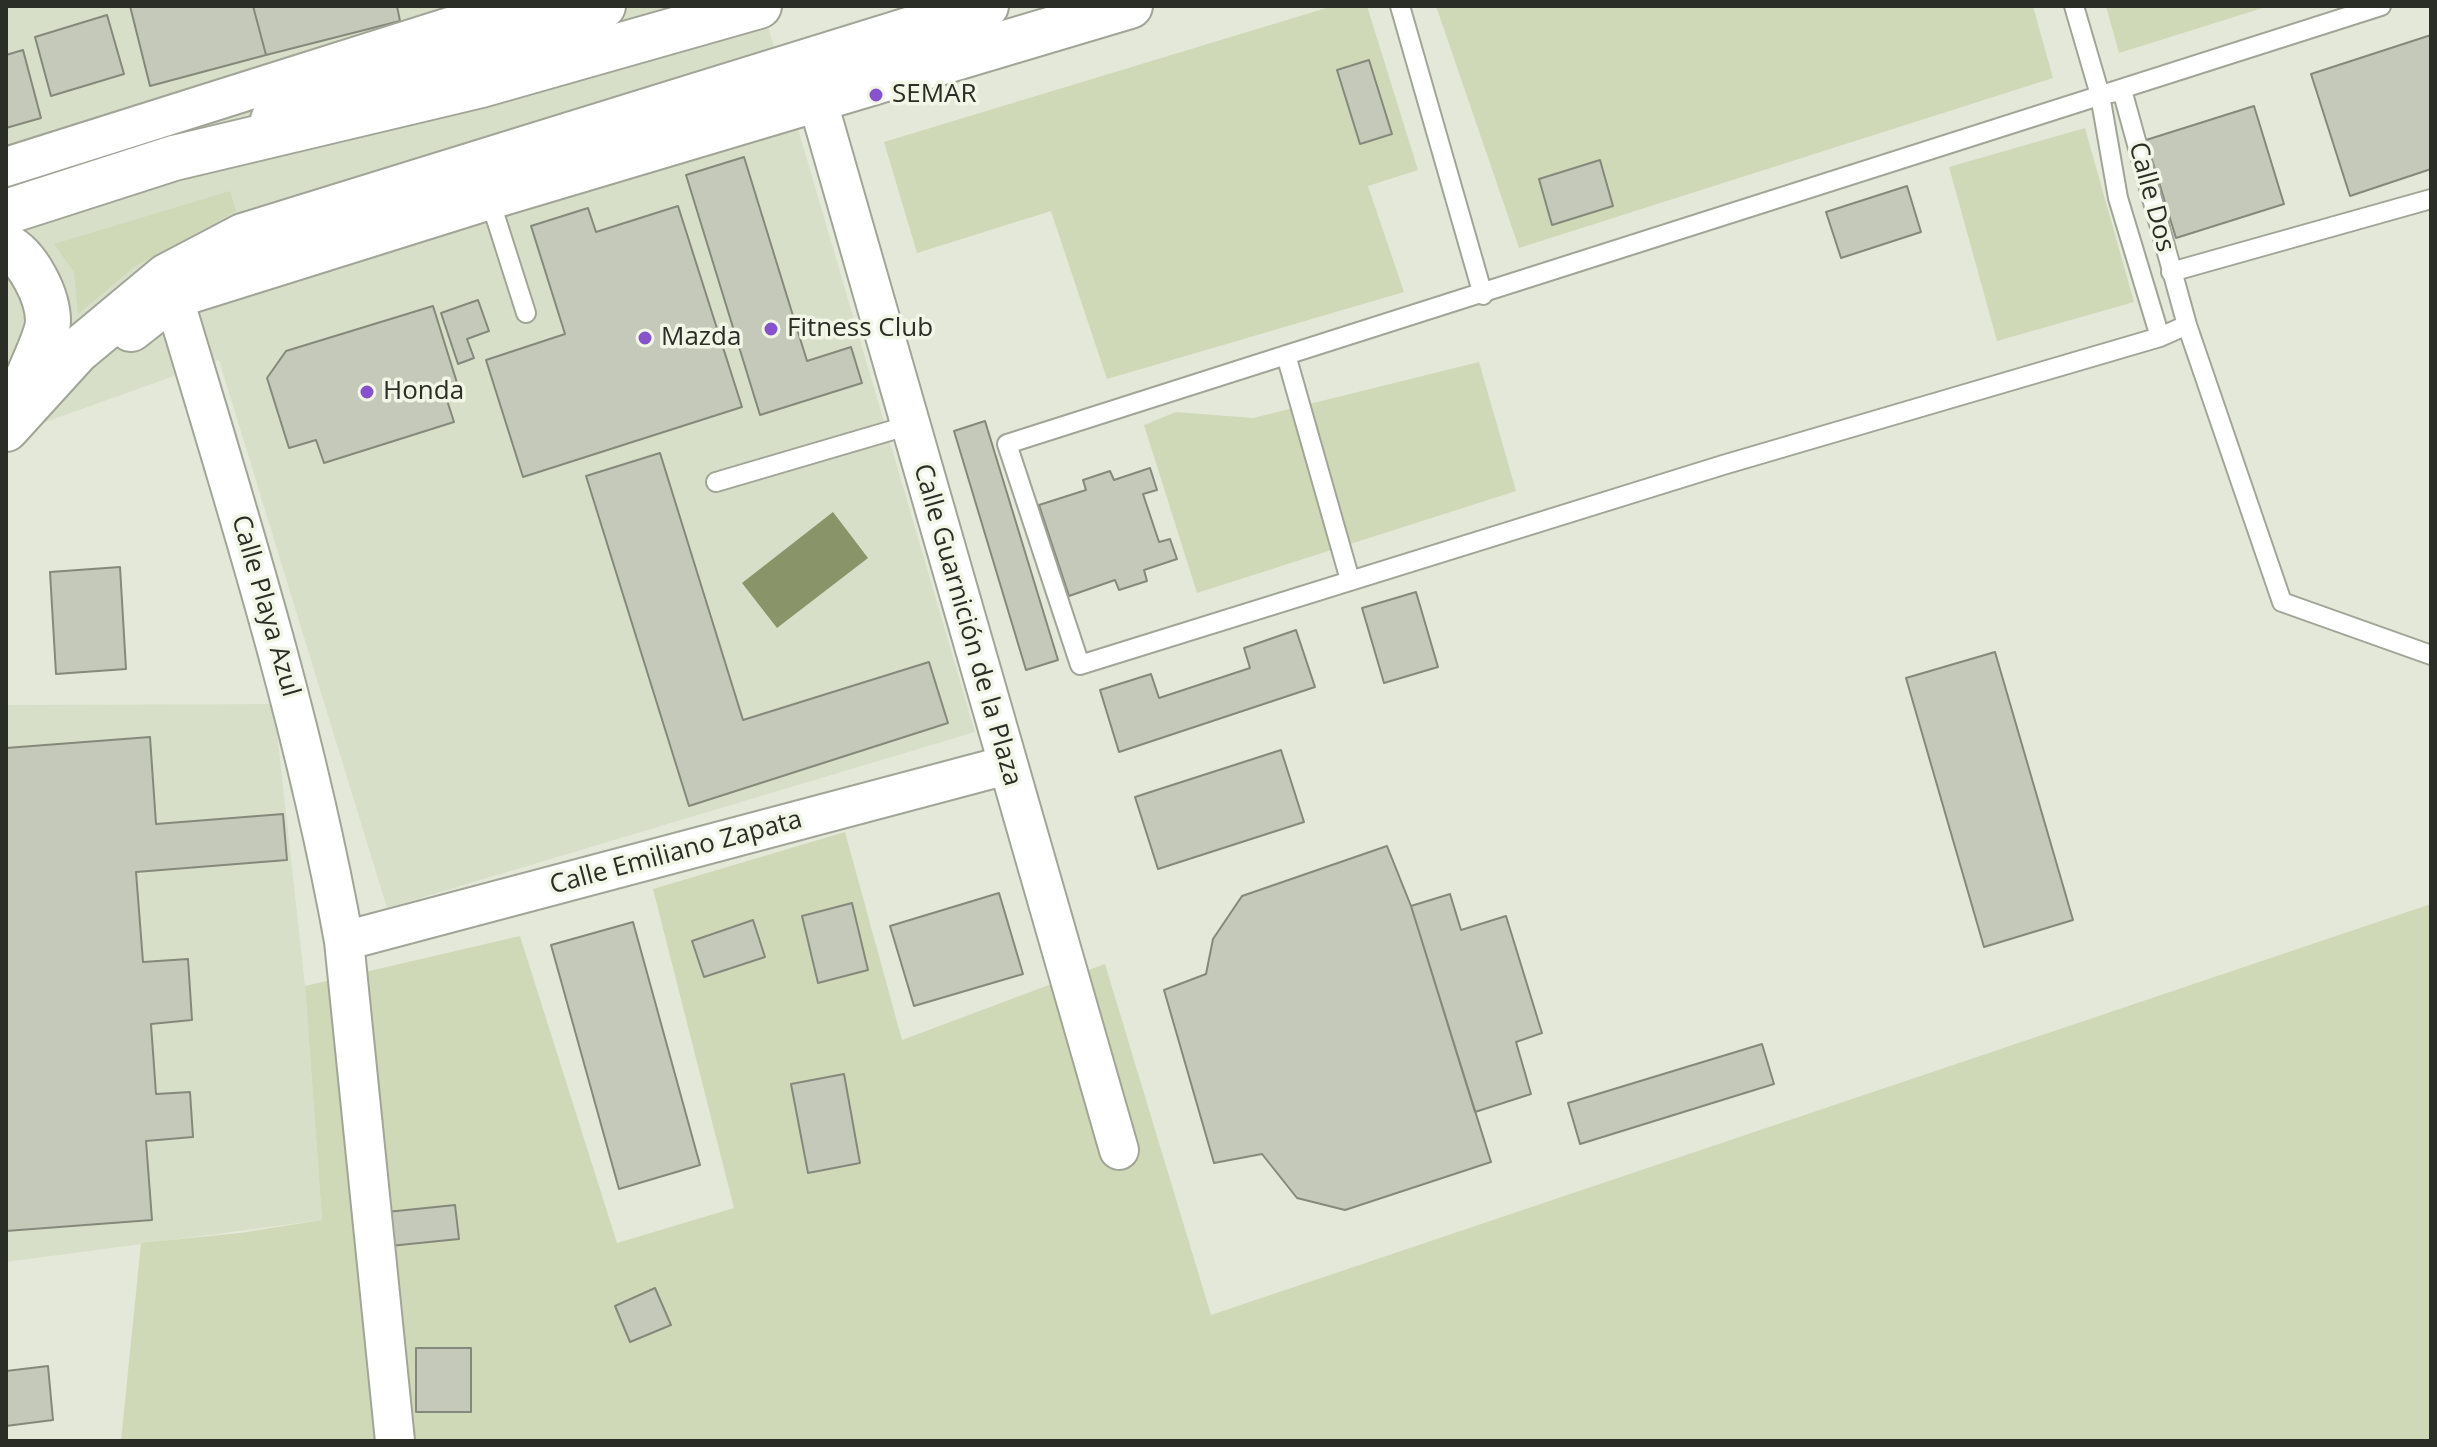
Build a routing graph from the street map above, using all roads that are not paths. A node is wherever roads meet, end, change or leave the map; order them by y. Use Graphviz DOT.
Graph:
graph roads {
  1 [pos="516,6"];
  2 [pos="603,6"];
  3 [pos="759,6"];
  4 [pos="986,6"];
  5 [pos="1130,6"];
  6 [pos="1400,6"];
  7 [pos="2074,6"];
  8 [pos="2381,6"];
  9 [pos="466,40"];
  10 [pos="2100,95"];
  11 [pos="817,99"];
  12 [pos="6,167"];
  13 [pos="489,197"];
  14 [pos="2431,199"];
  15 [pos="6,212"];
  16 [pos="6,246"];
  17 [pos="2171,272"];
  18 [pos="170,286"];
  19 [pos="1483,295"];
  20 [pos="526,313"];
  21 [pos="2187,325"];
  22 [pos="2160,337"];
  23 [pos="1286,355"];
  24 [pos="910,425"];
  25 [pos="6,428"];
  26 [pos="716,482"];
  27 [pos="1350,580"];
  28 [pos="2431,655"];
  29 [pos="1007,765"];
  30 [pos="344,941"];
  31 [pos="1119,1150"];
  32 [pos="395,1441"];
  1 -- 9 [label="street"];
  2 -- 9 [label="main road"];
  3 -- 9 [label="main road"];
  4 -- 18 [label="main road"];
  5 -- 11 [label="main road"];
  6 -- 19 [label="lane"];
  7 -- 10 [label="lane, Calle Dos"];
  8 -- 10 [label="lane"];
  9 -- 12 [label="street"];
  9 -- 15 [label="main road"];
  10 -- 17 [label="lane, Calle Dos"];
  10 -- 19 [label="lane"];
  10 -- 22 [label="lane, Calle Dos"];
  11 -- 13 [label="main road"];
  11 -- 24 [label="street, Calle Guarnición de la Plaza"];
  13 -- 18 [label="main road"];
  13 -- 20 [label="lane"];
  14 -- 17 [label="lane"];
  16 -- 25 [label="main road"];
  17 -- 21 [label="lane, Calle Dos"];
  18 -- 25 [label="main road"];
  18 -- 30 [label="street, Calle Playa Azul"];
  19 -- 23 [label="lane"];
  21 -- 22 [label="lane"];
  21 -- 28 [label="lane, Calle Dos"];
  22 -- 27 [label="lane"];
  23 -- 27 [label="lane"];
  23 -- 27 [label="lane"];
  24 -- 26 [label="lane"];
  24 -- 29 [label="street, Calle Guarnición de la Plaza"];
  29 -- 30 [label="street, Calle Emiliano Zapata"];
  29 -- 31 [label="street, Calle Guarnición de la Plaza"];
  30 -- 32 [label="street, Calle Playa Azul"];
}
